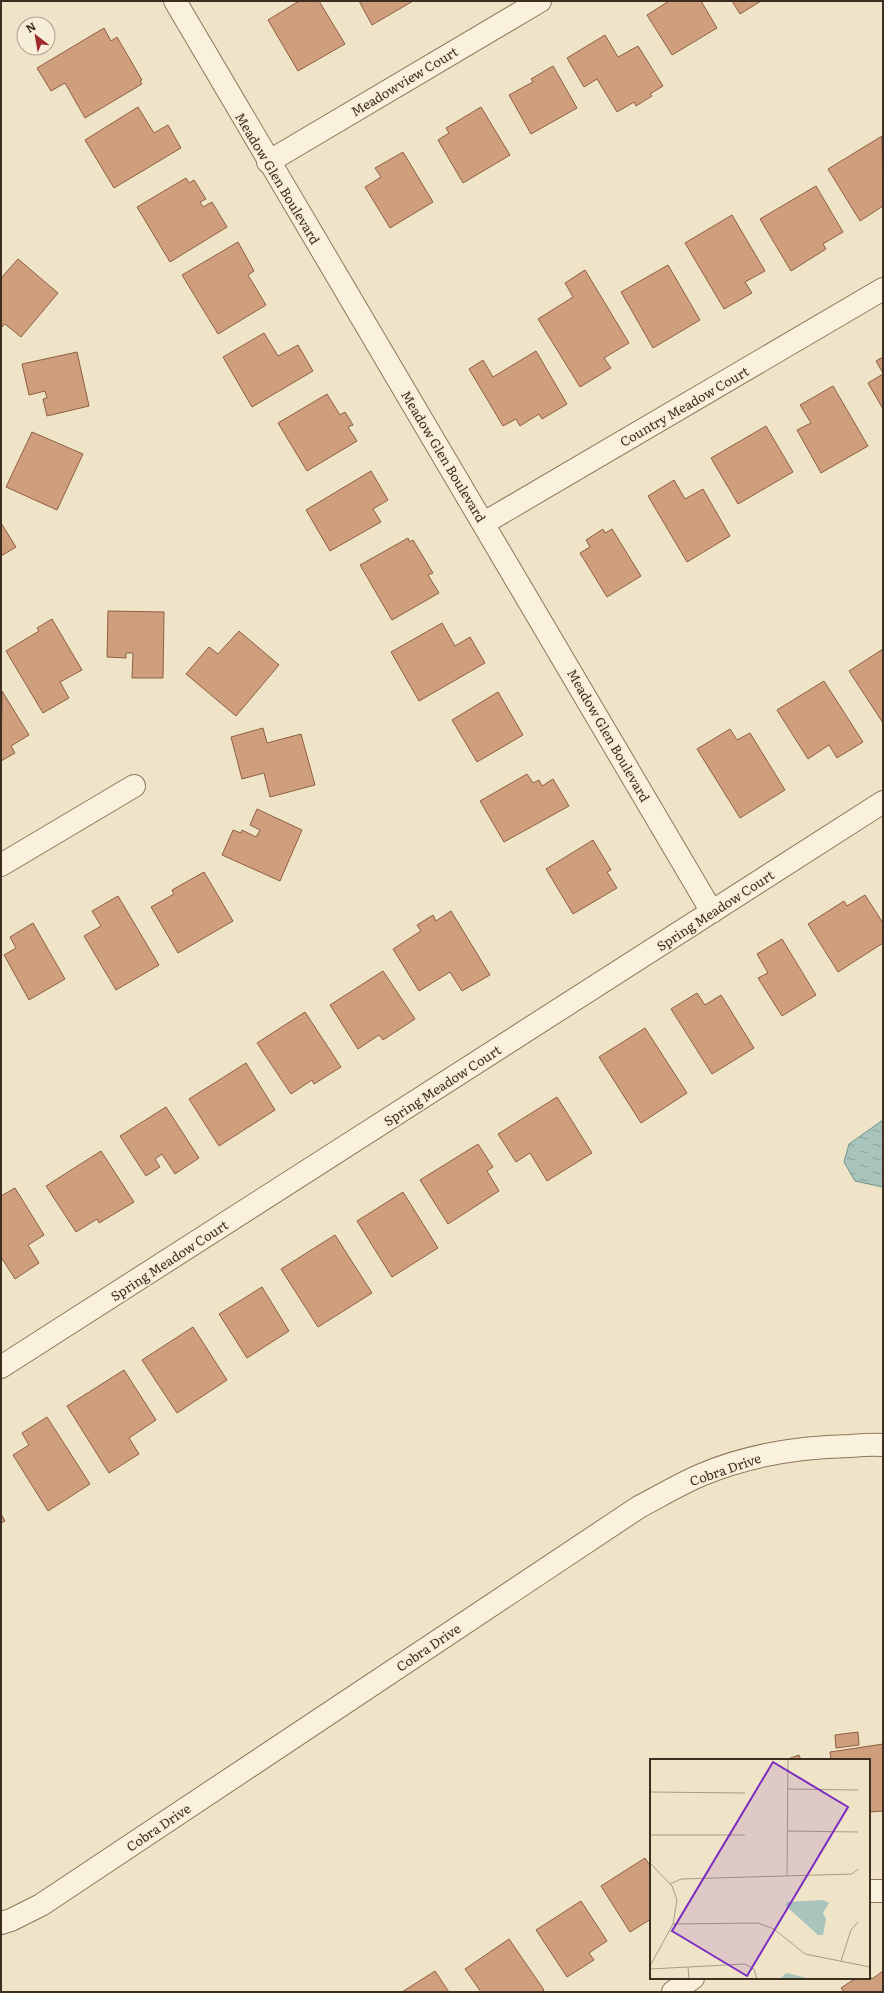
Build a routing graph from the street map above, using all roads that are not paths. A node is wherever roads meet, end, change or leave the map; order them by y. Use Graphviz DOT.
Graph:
graph roads {
  1 [pos="175,1"];
  2 [pos="540,1"];
  3 [pos="268,162"];
  4 [pos="883,289"];
  5 [pos="484,523"];
  6 [pos="134,786"];
  7 [pos="883,802"];
  8 [pos="1,865"];
  9 [pos="712,912"];
  10 [pos="1,1367"];
  11 [pos="883,1445"];
  12 [pos="870,1891"];
  13 [pos="883,1891"];
  14 [pos="1,1923"];
  15 [pos="692,1979"];
  16 [pos="672,1992"];
  1 -- 3 [label="street, Meadow Glen Boulevard"];
  2 -- 3 [label="street, Meadowview Court"];
  3 -- 5 [label="street, Meadow Glen Boulevard"];
  4 -- 5 [label="street, Country Meadow Court"];
  5 -- 9 [label="street, Meadow Glen Boulevard"];
  6 -- 8 [label="street"];
  7 -- 9 [label="street, Spring Meadow Court"];
  9 -- 10 [label="street, Spring Meadow Court"];
  11 -- 14 [label="street, Cobra Drive"];
  12 -- 13 [label="street"];
  15 -- 16 [label="street"];
}
